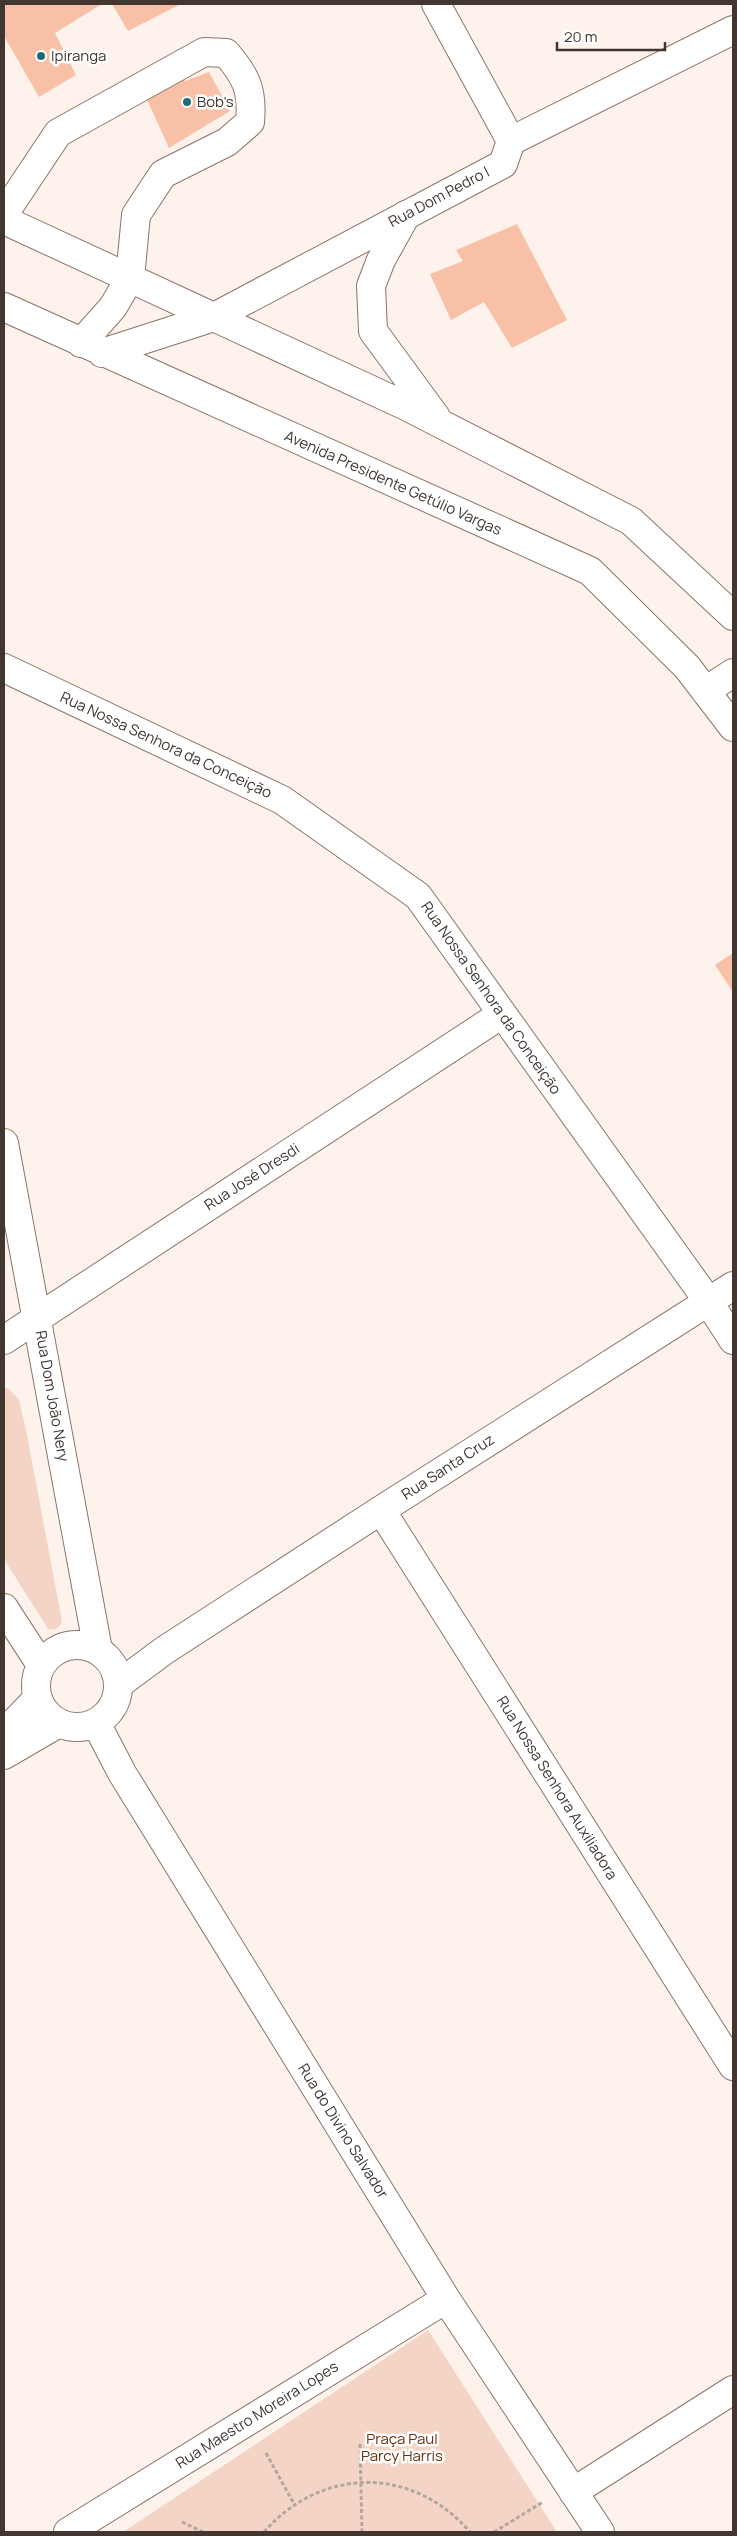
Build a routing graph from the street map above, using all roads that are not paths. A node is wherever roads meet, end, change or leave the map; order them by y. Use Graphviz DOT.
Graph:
graph roads {
  1 [pos="436,4"];
  2 [pos="733,30"];
  3 [pos="511,141"];
  4 [pos="4,214"];
  5 [pos="406,215"];
  6 [pos="4,220"];
  7 [pos="130,278"];
  8 [pos="4,307"];
  9 [pos="214,317"];
  10 [pos="91,348"];
  11 [pos="442,424"];
  12 [pos="733,616"];
  13 [pos="4,668"];
  14 [pos="733,673"];
  15 [pos="706,691"];
  16 [pos="733,727"];
  17 [pos="502,1014"];
  18 [pos="4,1143"];
  19 [pos="733,1286"];
  20 [pos="708,1301"];
  21 [pos="37,1317"];
  22 [pos="4,1340"];
  23 [pos="733,1340"];
  24 [pos="381,1510"];
  25 [pos="4,1608"];
  26 [pos="165,1650"];
  27 [pos="103,1654"];
  28 [pos="40,1665"];
  29 [pos="119,1684"];
  30 [pos="37,1699"];
  31 [pos="59,1723"];
  32 [pos="96,1723"];
  33 [pos="4,1733"];
  34 [pos="4,1755"];
  35 [pos="733,2066"];
  36 [pos="446,2298"];
  37 [pos="733,2390"];
  38 [pos="573,2492"];
  39 [pos="68,2532"];
  40 [pos="600,2532"];
  1 -- 3 [label="street"];
  2 -- 3 [label="street"];
  3 -- 5 [label="street, Rua Dom Pedro I"];
  4 -- 7 [label="street"];
  5 -- 9 [label="street, Rua Dom Pedro I"];
  5 -- 11 [label="street"];
  6 -- 7 [label="street"];
  7 -- 9 [label="street"];
  7 -- 10 [label="street"];
  8 -- 10 [label="street, Avenida Presidente Getúlio Vargas"];
  9 -- 10 [label="street, Rua Dom Pedro I"];
  9 -- 11 [label="street"];
  10 -- 15 [label="street, Avenida Presidente Getúlio Vargas"];
  11 -- 12 [label="street"];
  13 -- 17 [label="street, Rua Nossa Senhora da Conceição"];
  14 -- 15 [label="street"];
  15 -- 16 [label="street, Avenida Presidente Getúlio Vargas"];
  17 -- 20 [label="street, Rua Nossa Senhora da Conceição"];
  17 -- 21 [label="street, Rua José Dresdi"];
  18 -- 21 [label="street, Rua Dom João Nery"];
  19 -- 20 [label="street, Rua Santa Cruz"];
  20 -- 23 [label="street, Rua Nossa Senhora da Conceição"];
  20 -- 24 [label="street, Rua Santa Cruz"];
  21 -- 22 [label="street, Rua José Dresdi"];
  21 -- 27 [label="street, Rua Dom João Nery"];
  24 -- 26 [label="street, Rua Santa Cruz"];
  24 -- 35 [label="street, Rua Nossa Senhora Auxiliadora"];
  25 -- 28 [label="street"];
  26 -- 27 [label="street, Rua Santa Cruz"];
  26 -- 29 [label="street, Rua Santa Cruz"];
  27 -- 28 [label="street"];
  27 -- 29 [label="street"];
  28 -- 30 [label="street"];
  29 -- 32 [label="street"];
  30 -- 31 [label="street"];
  30 -- 33 [label="street"];
  31 -- 32 [label="street"];
  31 -- 34 [label="street"];
  32 -- 36 [label="street, Rua do Divino Salvador"];
  36 -- 38 [label="street, Rua do Divino Salvador"];
  36 -- 39 [label="street, Rua Maestro Moreira Lopes"];
  37 -- 38 [label="street"];
  38 -- 40 [label="street, Rua do Divino Salvador"];
}
